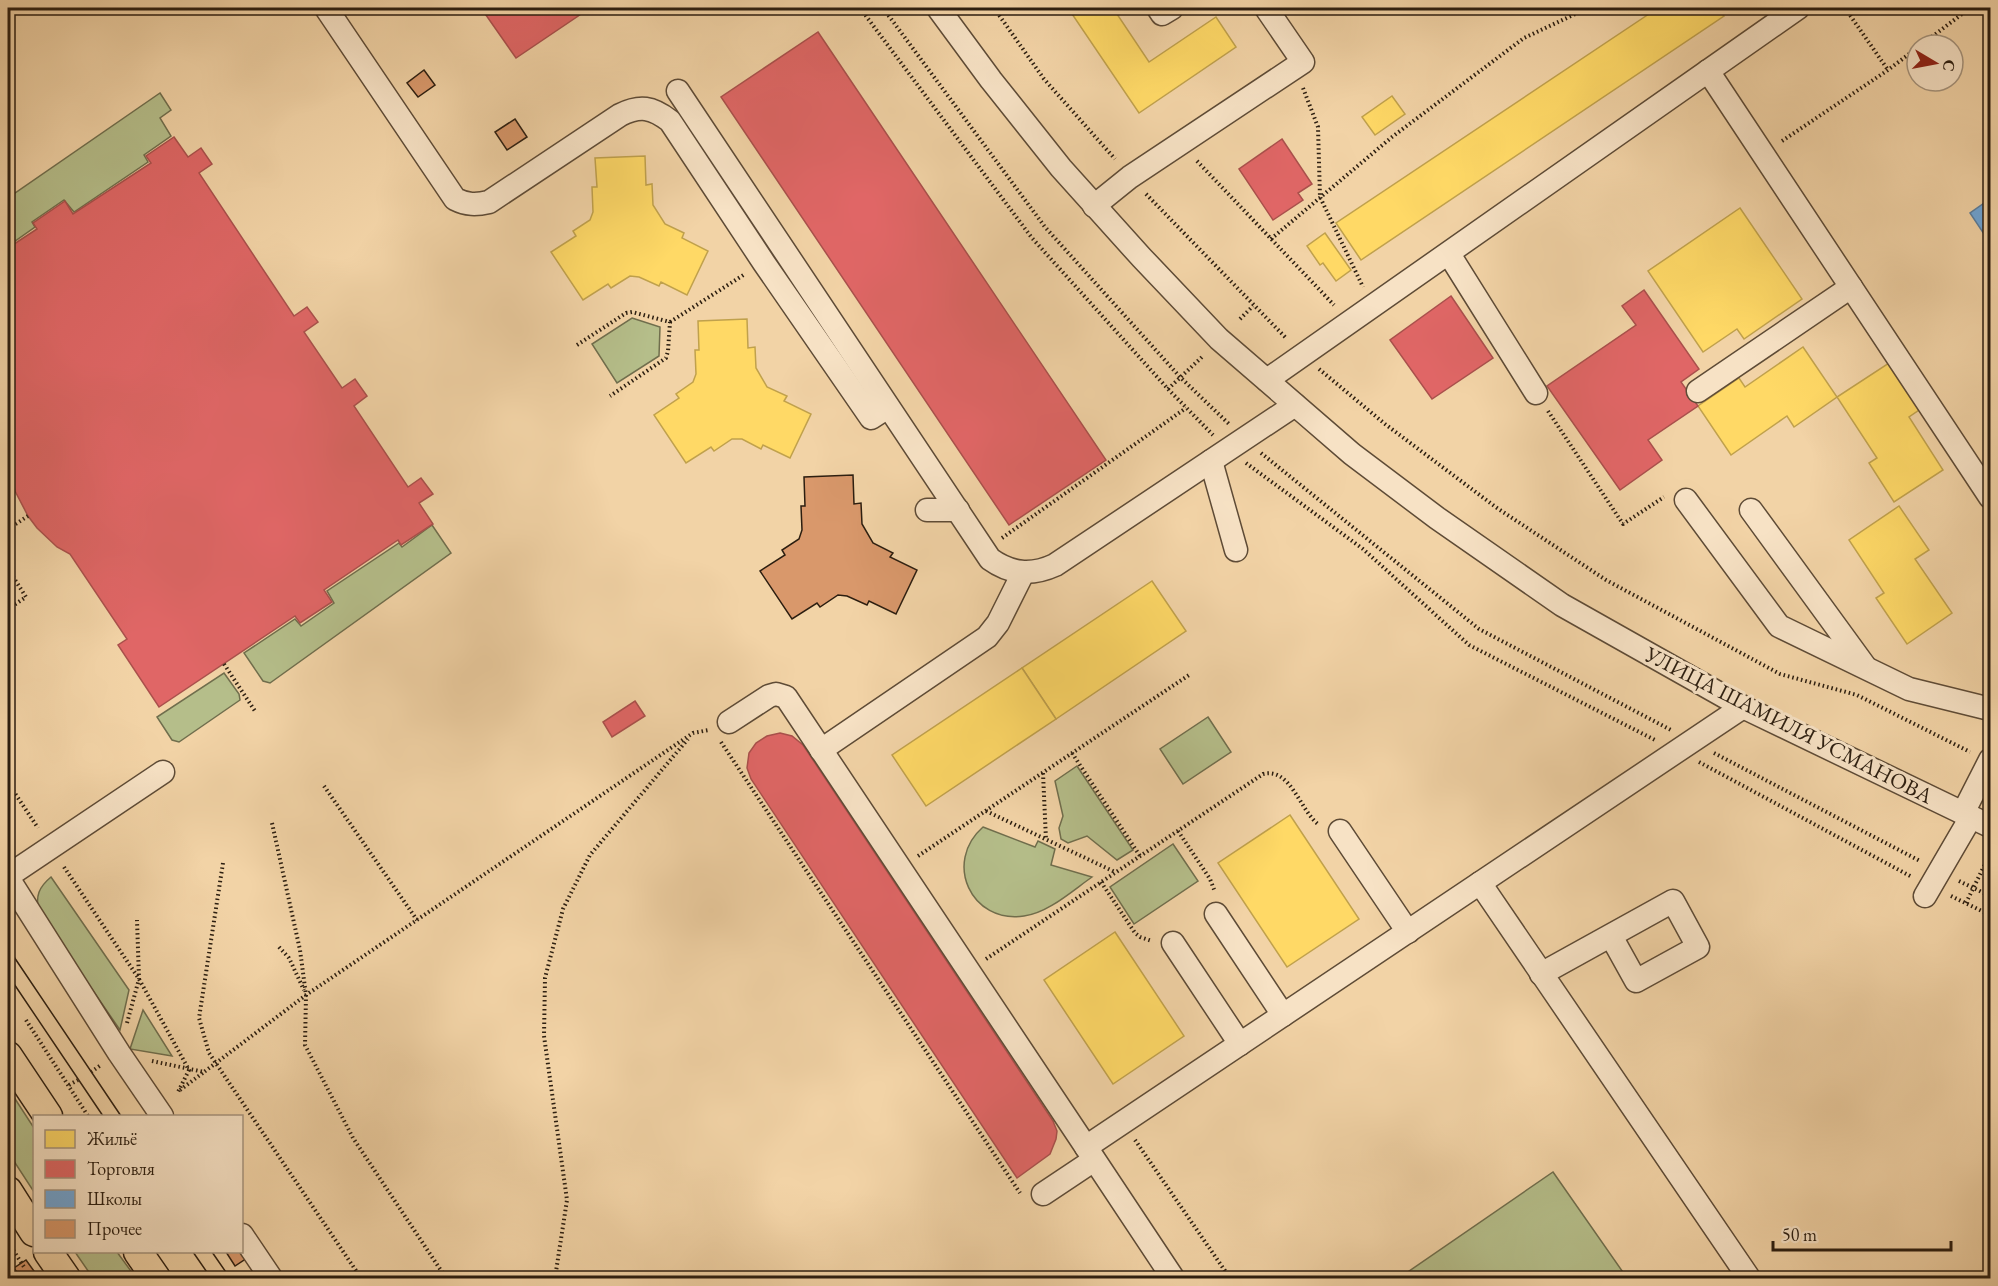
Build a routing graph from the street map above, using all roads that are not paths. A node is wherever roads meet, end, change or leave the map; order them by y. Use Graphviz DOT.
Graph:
graph roads {
  1 [pos="326,8"];
  2 [pos="939,8"];
  3 [pos="1158,8"];
  4 [pos="1172,8"];
  5 [pos="1266,8"];
  6 [pos="1798,8"];
  7 [pos="1708,71"];
  8 [pos="678,91"];
  9 [pos="1094,206"];
  10 [pos="1449,254"];
  11 [pos="1851,286"];
  12 [pos="1267,381"];
  13 [pos="1698,390"];
  14 [pos="1536,393"];
  15 [pos="1294,405"];
  16 [pos="888,407"];
  17 [pos="1219,455"];
  18 [pos="1990,497"];
  19 [pos="1686,500"];
  20 [pos="927,510"];
  21 [pos="958,510"];
  22 [pos="1751,510"];
  23 [pos="1236,550"];
  24 [pos="1023,573"];
  25 [pos="1866,668"];
  26 [pos="1743,707"];
  27 [pos="1990,709"];
  28 [pos="720,730"];
  29 [pos="821,750"];
  30 [pos="1990,761"];
  31 [pos="163,772"];
  32 [pos="1975,819"];
  33 [pos="1340,831"];
  34 [pos="8,877"];
  35 [pos="1480,884"];
  36 [pos="1928,892"];
  37 [pos="1216,914"];
  38 [pos="1408,932"];
  39 [pos="1611,936"];
  40 [pos="1173,943"];
  41 [pos="1541,974"];
  42 [pos="1283,1015"];
  43 [pos="1240,1044"];
  44 [pos="8,1056"];
  45 [pos="169,1108"];
  46 [pos="47,1115"];
  47 [pos="1090,1154"];
  48 [pos="8,1191"];
  49 [pos="1033,1196"];
  50 [pos="33,1230"];
  51 [pos="243,1236"];
  52 [pos="49,1253"];
  53 [pos="139,1253"];
  54 [pos="66,1278"];
  55 [pos="156,1278"];
  56 [pos="271,1278"];
  57 [pos="1173,1278"];
  58 [pos="1749,1278"];
  1 -- 16 [label="street"];
  2 -- 9 [label="street, УЛИЦА ШАМИЛЯ УСМАНОВА"];
  3 -- 4 [label="street"];
  5 -- 9 [label="street"];
  6 -- 7 [label="street"];
  7 -- 10 [label="street"];
  7 -- 11 [label="street"];
  8 -- 16 [label="street"];
  9 -- 12 [label="street, УЛИЦА ШАМИЛЯ УСМАНОВА"];
  10 -- 12 [label="street"];
  10 -- 14 [label="street"];
  11 -- 13 [label="street"];
  11 -- 18 [label="street"];
  12 -- 15 [label="street, УЛИЦА ШАМИЛЯ УСМАНОВА"];
  15 -- 17 [label="street"];
  15 -- 26 [label="street, УЛИЦА ШАМИЛЯ УСМАНОВА"];
  16 -- 21 [label="street"];
  17 -- 23 [label="street"];
  17 -- 24 [label="street"];
  19 -- 25 [label="street"];
  20 -- 21 [label="street"];
  21 -- 24 [label="street"];
  22 -- 25 [label="street"];
  24 -- 29 [label="street"];
  25 -- 27 [label="street"];
  26 -- 32 [label="street, УЛИЦА ШАМИЛЯ УСМАНОВА"];
  26 -- 35 [label="street"];
  28 -- 29 [label="street"];
  29 -- 47 [label="street"];
  30 -- 32 [label="street"];
  31 -- 34 [label="street"];
  32 -- 36 [label="street"];
  33 -- 38 [label="street"];
  34 -- 45 [label="street"];
  35 -- 38 [label="street"];
  35 -- 41 [label="street"];
  37 -- 42 [label="street"];
  38 -- 42 [label="street"];
  39 -- 41 [label="street"];
  40 -- 43 [label="street"];
  41 -- 58 [label="street"];
  42 -- 43 [label="street"];
  43 -- 47 [label="street"];
  44 -- 46 [label="main road"];
  47 -- 49 [label="street"];
  47 -- 57 [label="street"];
  48 -- 50 [label="main road"];
  51 -- 56 [label="street"];
  52 -- 54 [label="main road"];
  53 -- 55 [label="main road"];
}
